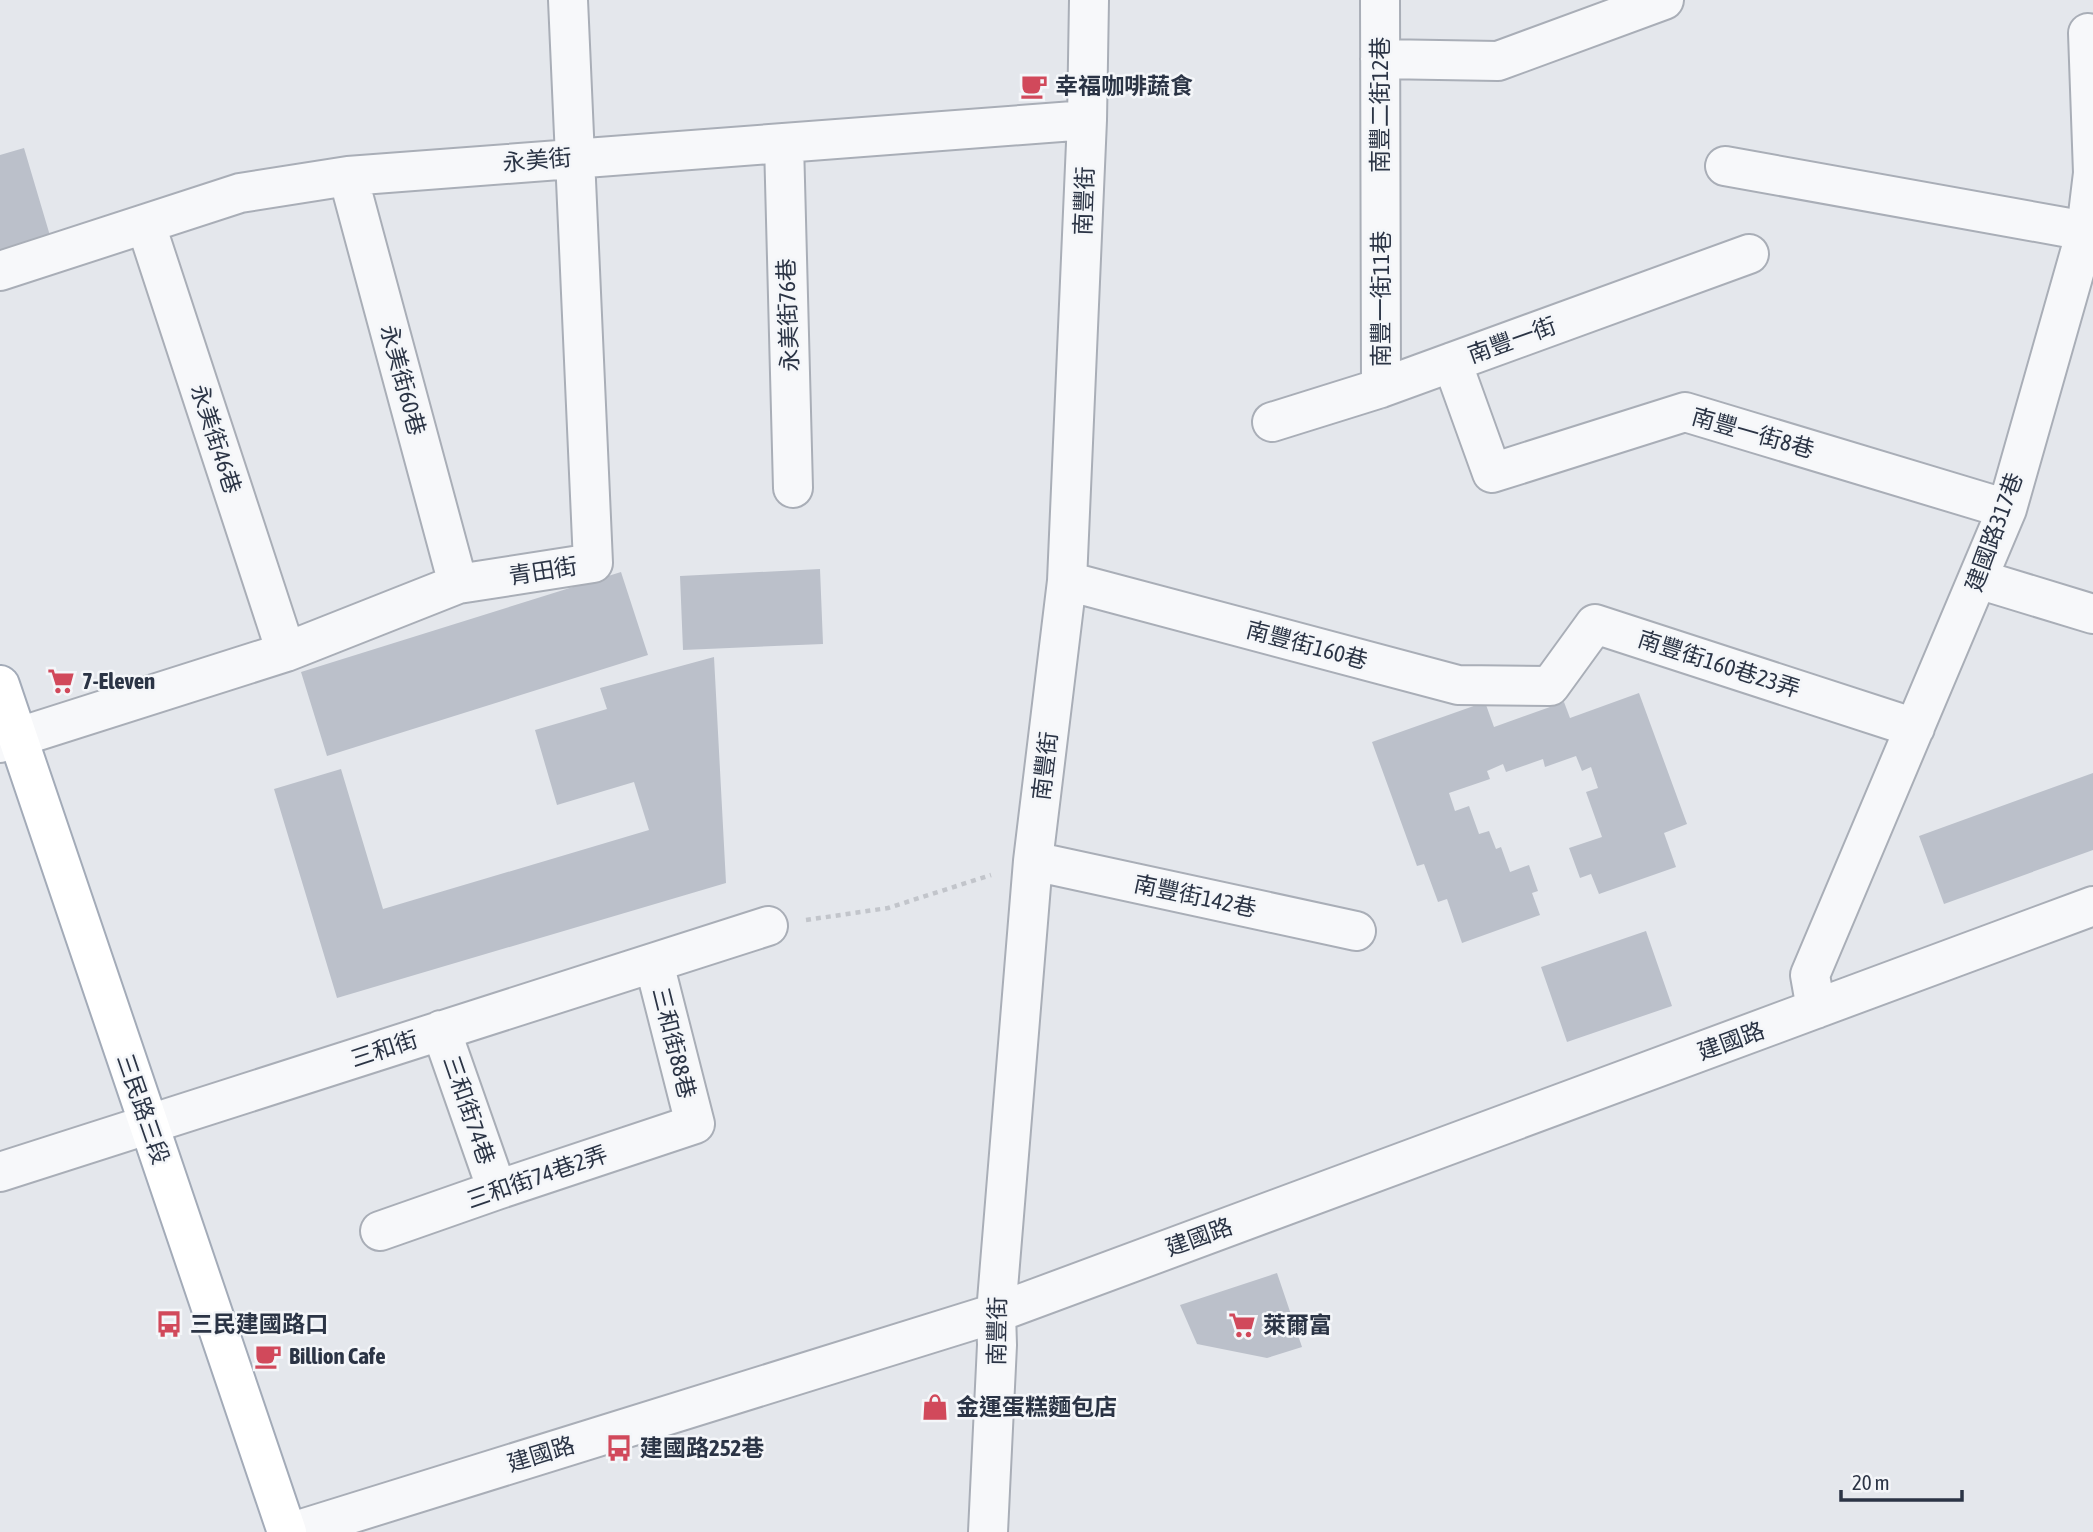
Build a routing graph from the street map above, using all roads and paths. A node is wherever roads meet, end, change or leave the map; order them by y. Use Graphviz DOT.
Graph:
graph roads {
  1 [pos="568,0"];
  2 [pos="1089,0"];
  3 [pos="1380,0"];
  4 [pos="1664,0"];
  5 [pos="2088,33"];
  6 [pos="1380,59"];
  7 [pos="1087,120"];
  8 [pos="2092,128"];
  9 [pos="784,142"];
  10 [pos="574,157"];
  11 [pos="1725,166"];
  12 [pos="348,176"];
  13 [pos="1380,210"];
  14 [pos="146,225"];
  15 [pos="2086,231"];
  16 [pos="1749,254"];
  17 [pos="0,271"];
  18 [pos="1452,362"];
  19 [pos="1381,388"];
  20 [pos="1272,422"];
  21 [pos="793,488"];
  22 [pos="2007,509"];
  23 [pos="1978,579"];
  24 [pos="1067,581"];
  25 [pos="458,584"];
  26 [pos="2093,614"];
  27 [pos="286,652"];
  28 [pos="0,685"];
  29 [pos="1550,686"];
  30 [pos="1916,728"];
  31 [pos="9,740"];
  32 [pos="1033,861"];
  33 [pos="2092,910"];
  34 [pos="768,926"];
  35 [pos="1356,931"];
  36 [pos="654,963"];
  37 [pos="1816,1009"];
  38 [pos="441,1030"];
  39 [pos="695,1124"];
  40 [pos="149,1125"];
  41 [pos="0,1172"];
  42 [pos="497,1190"];
  43 [pos="380,1231"];
  44 [pos="996,1313"];
  45 [pos="287,1532"];
  46 [pos="292,1532"];
  47 [pos="988,1532"];
  1 -- 10 [label="street, 青田街"];
  2 -- 7 [label="street, 南豐街"];
  3 -- 6 [label="street, 南豐二街12巷"];
  4 -- 6 [label="street"];
  5 -- 8 [label="street, 建國路317巷"];
  6 -- 13 [label="street, 南豐二街12巷"];
  7 -- 9 [label="street, 永美街"];
  7 -- 24 [label="street, 南豐街"];
  8 -- 15 [label="street, 建國路317巷"];
  9 -- 10 [label="street, 永美街"];
  9 -- 21 [label="street, 永美街76巷"];
  10 -- 12 [label="street, 永美街"];
  10 -- 25 [label="street, 青田街"];
  11 -- 15 [label="street"];
  12 -- 14 [label="street, 永美街"];
  12 -- 25 [label="street, 永美街60巷"];
  13 -- 19 [label="street, 南豐一街11巷"];
  14 -- 17 [label="street, 永美街"];
  14 -- 27 [label="street, 永美街46巷"];
  15 -- 22 [label="street, 建國路317巷"];
  16 -- 18 [label="street, 南豐一街"];
  18 -- 19 [label="street, 南豐一街"];
  18 -- 22 [label="street, 南豐一街8巷"];
  19 -- 20 [label="street, 南豐一街"];
  22 -- 23 [label="street, 建國路317巷"];
  23 -- 26 [label="street"];
  23 -- 30 [label="street, 建國路317巷"];
  24 -- 29 [label="street, 南豐街160巷"];
  24 -- 32 [label="street, 南豐街"];
  25 -- 27 [label="street, 青田街"];
  27 -- 31 [label="street, 青田街"];
  28 -- 31 [label="main road, 三民路三段"];
  29 -- 30 [label="street, 南豐街160巷23弄"];
  30 -- 37 [label="street, 建國路317巷"];
  31 -- 40 [label="main road, 三民路三段"];
  32 -- 34 [label="path"];
  32 -- 35 [label="street, 南豐街142巷"];
  32 -- 44 [label="street, 南豐街"];
  33 -- 37 [label="street, 建國路"];
  34 -- 36 [label="street, 三和街"];
  36 -- 38 [label="street, 三和街"];
  36 -- 39 [label="street, 三和街88巷"];
  37 -- 44 [label="street, 建國路"];
  38 -- 40 [label="street, 三和街"];
  38 -- 42 [label="street, 三和街74巷"];
  39 -- 42 [label="street, 三和街74巷2弄"];
  40 -- 41 [label="street, 三和街"];
  40 -- 45 [label="main road, 三民路三段"];
  42 -- 43 [label="street, 三和街74巷2弄"];
  44 -- 46 [label="street, 建國路"];
  44 -- 47 [label="street, 南豐街"];
}
